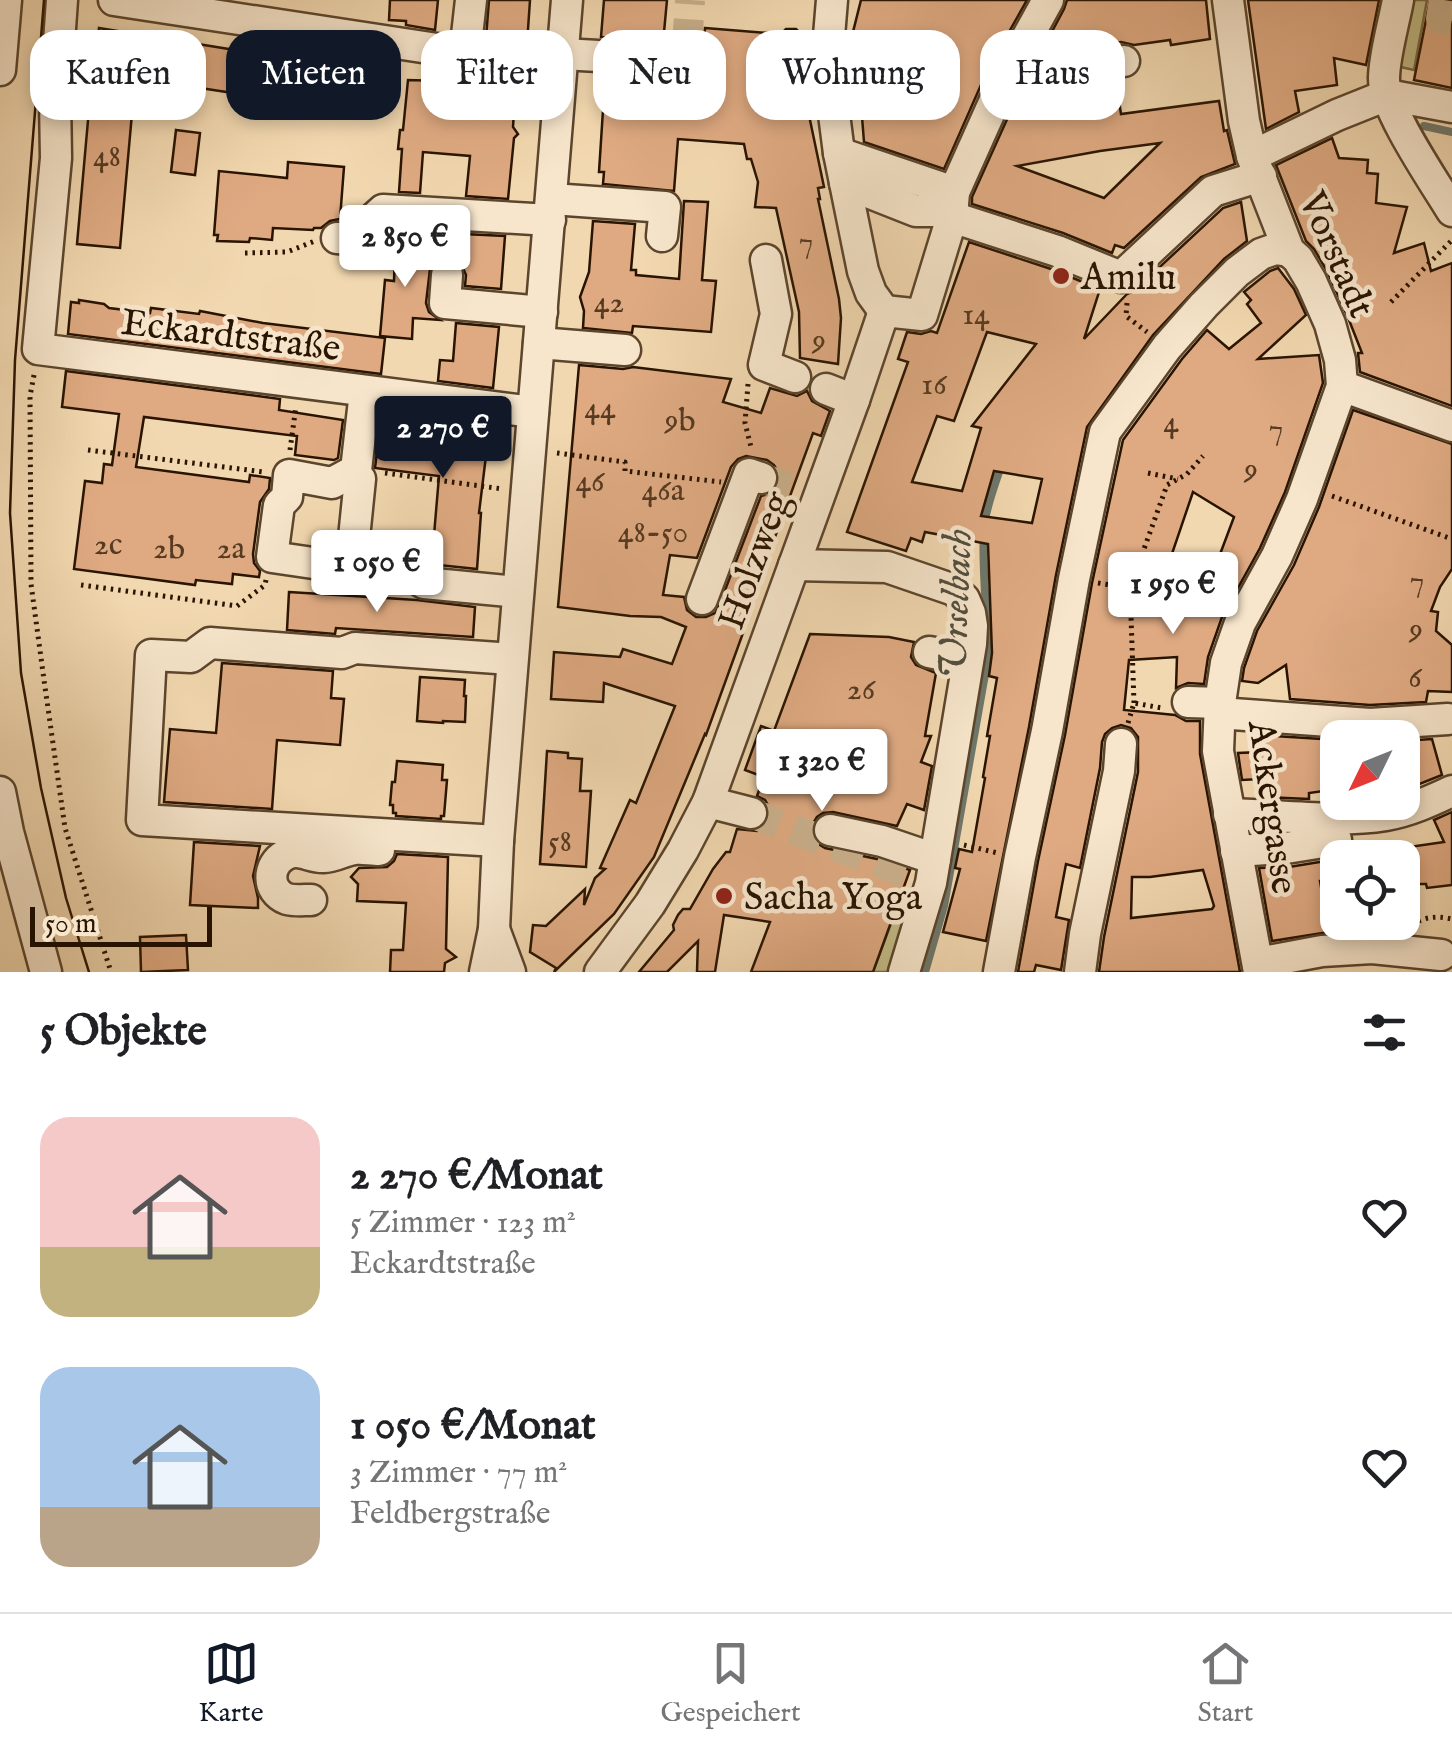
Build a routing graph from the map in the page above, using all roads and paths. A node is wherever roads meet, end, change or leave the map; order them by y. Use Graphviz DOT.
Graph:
graph roads {
  1 [pos="6,0"];
  2 [pos="62,0"];
  3 [pos="114,0"];
  4 [pos="471,0"];
  5 [pos="567,0"];
  6 [pos="832,0"];
  7 [pos="1048,0"];
  8 [pos="1228,0"];
  9 [pos="1398,0"];
  10 [pos="468,30"];
  11 [pos="565,30"];
  12 [pos="1031,30"];
  13 [pos="421,46"];
  14 [pos="0,70"];
  15 [pos="1386,95"];
  16 [pos="1452,107"];
  17 [pos="557,120"];
  18 [pos="987,120"];
  19 [pos="839,153"];
  20 [pos="1256,166"];
  21 [pos="844,183"];
  22 [pos="400,192"];
  23 [pos="949,207"];
  24 [pos="1452,211"];
  25 [pos="460,213"];
  26 [pos="550,218"];
  27 [pos="430,222"];
  28 [pos="662,236"];
  29 [pos="338,238"];
  30 [pos="1452,240"];
  31 [pos="1289,251"];
  32 [pos="245,253"];
  33 [pos="766,260"];
  34 [pos="447,275"];
  35 [pos="1121,277"];
  36 [pos="1391,302"];
  37 [pos="884,311"];
  38 [pos="542,312"];
  39 [pos="539,343"];
  40 [pos="1166,347"];
  41 [pos="38,349"];
  42 [pos="625,350"];
  43 [pos="764,364"];
  44 [pos="795,377"];
  45 [pos="299,384"];
  46 [pos="1342,386"];
  47 [pos="365,392"];
  48 [pos="533,412"];
  49 [pos="1452,426"];
  50 [pos="88,450"];
  51 [pos="553,452"];
  52 [pos="1204,456"];
  53 [pos="1148,473"];
  54 [pos="358,474"];
  55 [pos="289,475"];
  56 [pos="1178,479"];
  57 [pos="751,481"];
  58 [pos="1306,488"];
  59 [pos="511,490"];
  60 [pos="1452,538"];
  61 [pos="272,557"];
  62 [pos="794,565"];
  63 [pos="350,567"];
  64 [pos="81,584"];
  65 [pos="518,592"];
  66 [pos="702,599"];
  67 [pos="929,652"];
  68 [pos="512,659"];
  69 [pos="968,660"];
  70 [pos="1188,702"];
  71 [pos="1134,703"];
  72 [pos="1219,708"];
  73 [pos="1451,723"];
  74 [pos="1121,744"];
  75 [pos="1452,791"];
  76 [pos="0,792"];
  77 [pos="708,802"];
  78 [pos="751,813"];
  79 [pos="1229,814"];
  80 [pos="830,830"];
  81 [pos="1320,843"];
  82 [pos="497,848"];
  83 [pos="1236,851"];
  84 [pos="1020,857"];
  85 [pos="933,865"];
  86 [pos="311,900"];
  87 [pos="494,929"];
  88 [pos="1440,955"];
  89 [pos="1258,968"];
  90 [pos="46,972"];
  91 [pos="111,972"];
  92 [pos="485,972"];
  93 [pos="510,972"];
  94 [pos="600,972"];
  95 [pos="904,972"];
  96 [pos="999,972"];
  97 [pos="1080,972"];
  1 -- 14 [label="street"];
  2 -- 41 [label="street"];
  3 -- 13 [label="street"];
  4 -- 10 [label="street"];
  5 -- 11 [label="street"];
  6 -- 19 [label="street"];
  7 -- 12 [label="street"];
  8 -- 20 [label="street, Vorstadt"];
  9 -- 15 [label="street"];
  15 -- 16 [label="street"];
  15 -- 20 [label="street"];
  15 -- 24 [label="street"];
  17 -- 26 [label="street"];
  18 -- 23 [label="street"];
  19 -- 21 [label="street"];
  19 -- 23 [label="street"];
  20 -- 31 [label="street, Vorstadt"];
  20 -- 35 [label="street"];
  21 -- 23 [label="street"];
  21 -- 37 [label="street"];
  22 -- 25 [label="street"];
  23 -- 35 [label="street"];
  23 -- 37 [label="street"];
  25 -- 26 [label="street"];
  25 -- 29 [label="street"];
  26 -- 27 [label="street"];
  26 -- 28 [label="street"];
  26 -- 38 [label="street"];
  29 -- 32 [label="path"];
  30 -- 36 [label="path"];
  31 -- 40 [label="street"];
  31 -- 46 [label="street, Vorstadt"];
  33 -- 43 [label="street"];
  34 -- 38 [label="street"];
  35 -- 40 [label="path"];
  37 -- 62 [label="street, Holzweg"];
  38 -- 39 [label="street"];
  39 -- 42 [label="street"];
  39 -- 48 [label="street"];
  40 -- 84 [label="street"];
  41 -- 45 [label="street, Eckardtstraße"];
  41 -- 91 [label="path"];
  43 -- 44 [label="street"];
  43 -- 57 [label="path"];
  45 -- 47 [label="street, Eckardtstraße"];
  45 -- 55 [label="path"];
  46 -- 49 [label="street"];
  46 -- 58 [label="street, Ackergasse"];
  47 -- 48 [label="street, Eckardtstraße"];
  47 -- 54 [label="street"];
  48 -- 65 [label="street"];
  50 -- 55 [label="path"];
  51 -- 57 [label="path"];
  52 -- 56 [label="path"];
  53 -- 56 [label="path"];
  54 -- 55 [label="street"];
  54 -- 59 [label="path"];
  54 -- 63 [label="street"];
  55 -- 61 [label="street"];
  56 -- 71 [label="path"];
  57 -- 66 [label="street"];
  58 -- 60 [label="path"];
  58 -- 72 [label="street, Ackergasse"];
  61 -- 63 [label="street"];
  61 -- 64 [label="path"];
  62 -- 69 [label="street"];
  62 -- 77 [label="street, Holzweg"];
  63 -- 65 [label="street"];
  65 -- 68 [label="street"];
  67 -- 69 [label="street"];
  68 -- 82 [label="street"];
  68 -- 82 [label="street"];
  69 -- 85 [label="street"];
  70 -- 71 [label="path"];
  70 -- 72 [label="street"];
  71 -- 74 [label="path"];
  72 -- 73 [label="street"];
  72 -- 79 [label="street, Ackergasse"];
  74 -- 97 [label="street"];
  75 -- 79 [label="street"];
  76 -- 90 [label="street"];
  77 -- 78 [label="street"];
  77 -- 94 [label="street, Holzweg"];
  79 -- 83 [label="street, Ackergasse"];
  80 -- 85 [label="street"];
  81 -- 83 [label="street"];
  82 -- 86 [label="street"];
  82 -- 87 [label="street"];
  83 -- 89 [label="street, Ackergasse"];
  84 -- 85 [label="path"];
  84 -- 96 [label="street"];
  85 -- 95 [label="street"];
  87 -- 92 [label="street"];
  87 -- 93 [label="street"];
  88 -- 89 [label="street, Ackergasse"];
}
